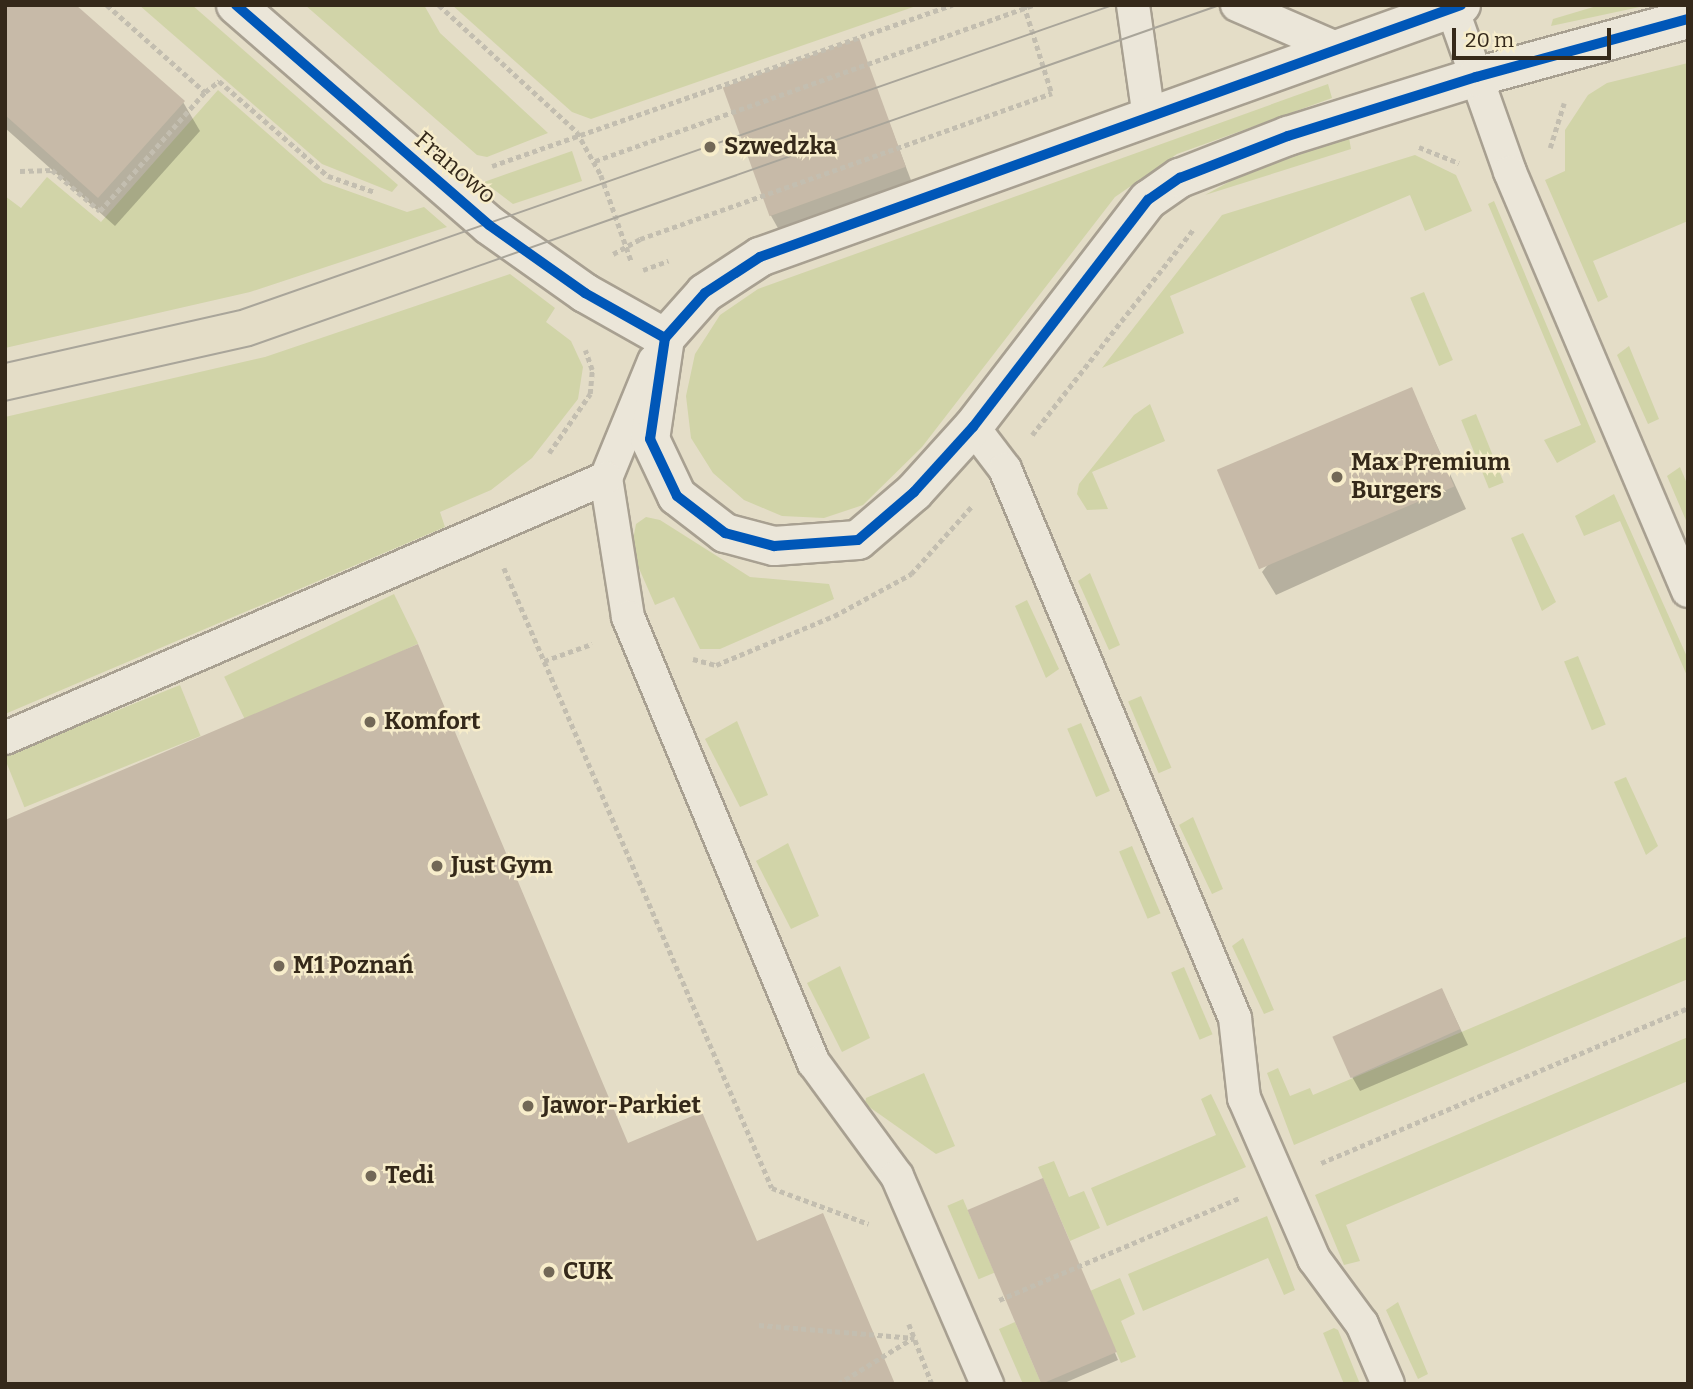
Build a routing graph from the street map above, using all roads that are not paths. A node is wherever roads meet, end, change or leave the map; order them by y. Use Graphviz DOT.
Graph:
graph roads {
  1 [pos="236,5"];
  2 [pos="1133,5"];
  3 [pos="1237,5"];
  4 [pos="1456,7"];
  5 [pos="1688,19"];
  6 [pos="1338,49"];
  7 [pos="1476,77"];
  8 [pos="1149,117"];
  9 [pos="665,338"];
  10 [pos="973,427"];
  11 [pos="606,478"];
  12 [pos="1688,591"];
  13 [pos="5,738"];
  14 [pos="987,1384"];
  15 [pos="1388,1384"];
  1 -- 9 [label="street, Franowo"];
  2 -- 8 [label="lane"];
  3 -- 6 [label="lane"];
  4 -- 6 [label="street"];
  4 -- 7 [label="lane"];
  5 -- 7 [label="street"];
  6 -- 8 [label="street"];
  7 -- 10 [label="street"];
  7 -- 12 [label="lane"];
  8 -- 9 [label="street"];
  9 -- 10 [label="street"];
  9 -- 11 [label="lane"];
  10 -- 15 [label="lane"];
  11 -- 13 [label="lane"];
  11 -- 14 [label="lane"];
}
